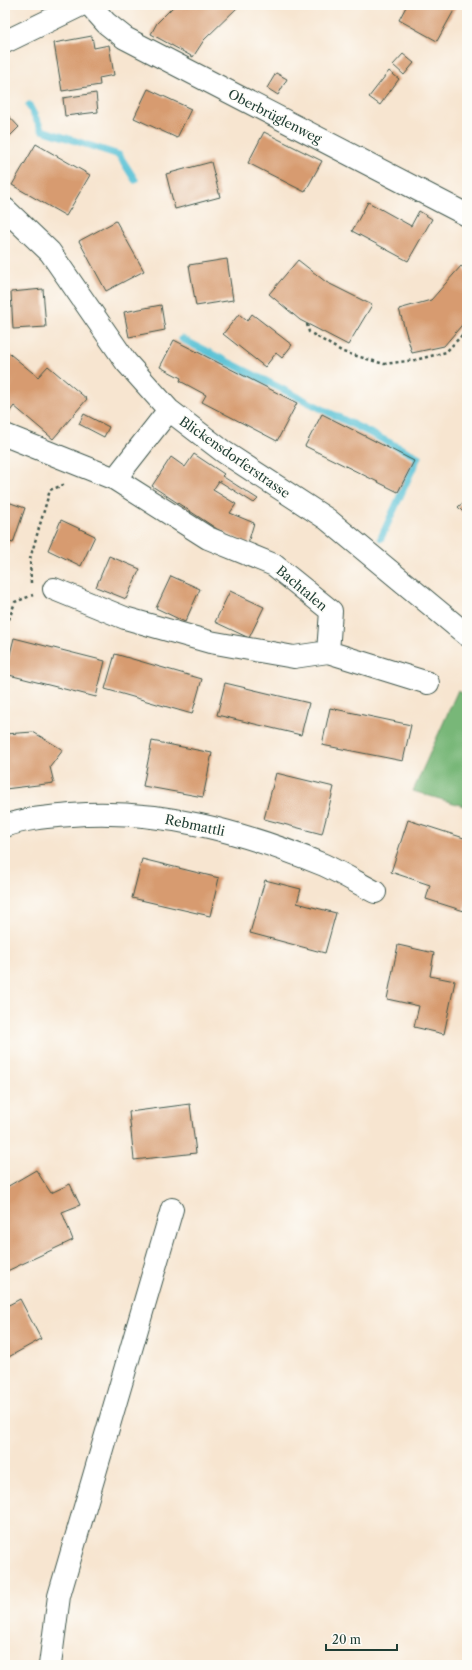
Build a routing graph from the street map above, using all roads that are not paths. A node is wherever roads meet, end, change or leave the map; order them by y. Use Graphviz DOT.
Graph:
graph roads {
  1 [pos="81,5"];
  2 [pos="90,5"];
  3 [pos="50,12"];
  4 [pos="5,42"];
  5 [pos="5,209"];
  6 [pos="467,215"];
  7 [pos="169,410"];
  8 [pos="5,435"];
  9 [pos="115,479"];
  10 [pos="47,587"];
  11 [pos="467,635"];
  12 [pos="328,652"];
  13 [pos="428,683"];
  14 [pos="5,826"];
  15 [pos="375,892"];
  16 [pos="172,1209"];
  17 [pos="50,1665"];
  1 -- 3 [label="street"];
  2 -- 6 [label="street, Oberbrüglenweg"];
  3 -- 4 [label="street"];
  5 -- 7 [label="street, Blickensdorferstrasse"];
  7 -- 9 [label="street"];
  7 -- 11 [label="street, Blickensdorferstrasse"];
  8 -- 9 [label="street, Bachtalen"];
  9 -- 12 [label="street, Bachtalen"];
  10 -- 12 [label="street"];
  12 -- 13 [label="street"];
  14 -- 15 [label="street, Rebmattli"];
  16 -- 17 [label="street"];
}
